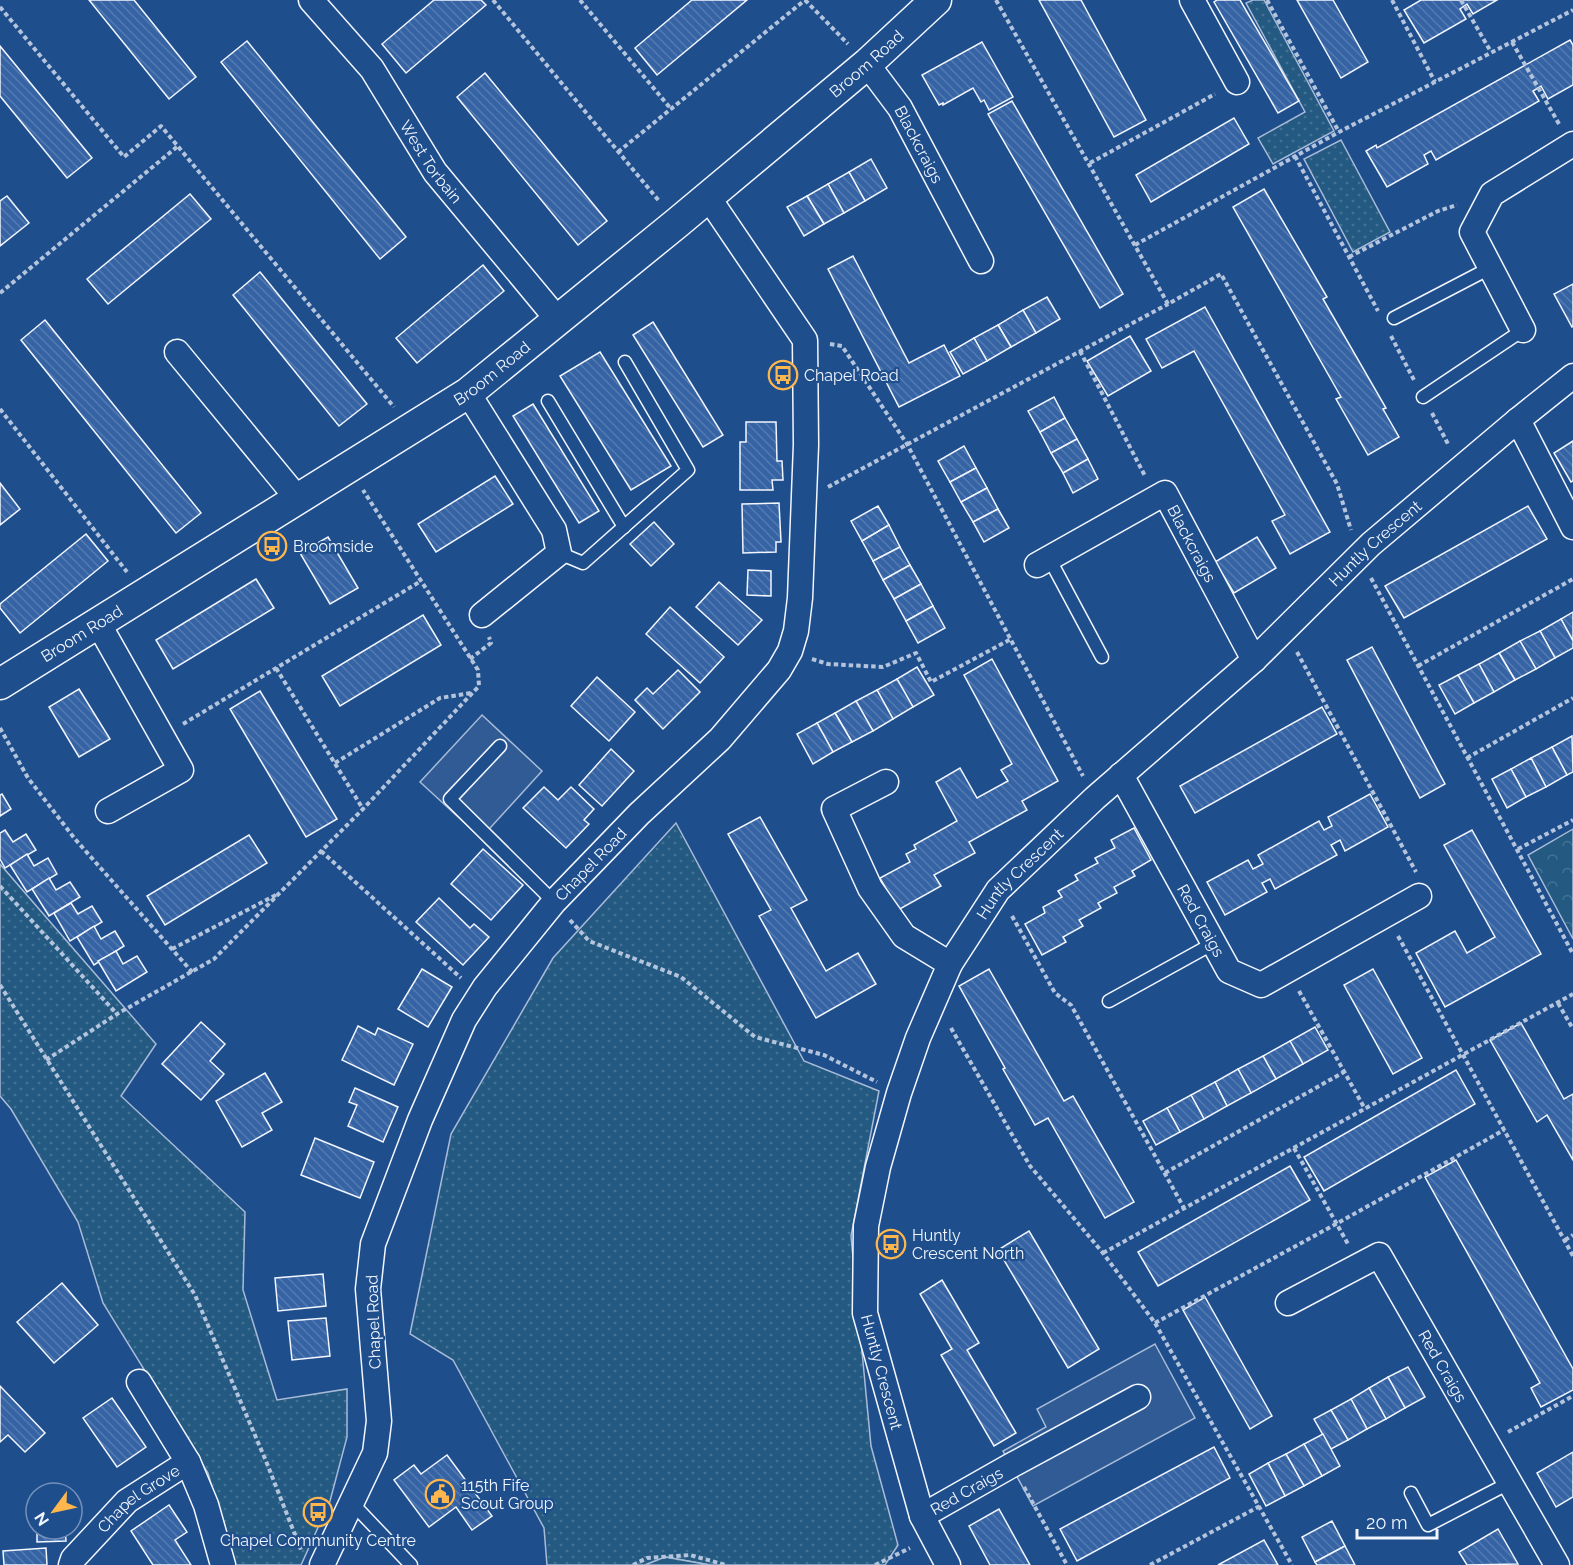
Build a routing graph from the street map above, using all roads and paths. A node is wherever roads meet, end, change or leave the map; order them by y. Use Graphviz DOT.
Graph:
graph roads {
  1 [pos="310,0"];
  2 [pos="493,0"];
  3 [pos="580,0"];
  4 [pos="805,0"];
  5 [pos="936,0"];
  6 [pos="996,0"];
  7 [pos="1192,0"];
  8 [pos="1267,0"];
  9 [pos="1392,0"];
  10 [pos="1461,0"];
  11 [pos="0,7"];
  12 [pos="1573,9"];
  13 [pos="1512,42"];
  14 [pos="1491,52"];
  15 [pos="867,64"];
  16 [pos="1237,82"];
  17 [pos="1435,82"];
  18 [pos="671,109"];
  19 [pos="1339,132"];
  20 [pos="1572,145"];
  21 [pos="178,146"];
  22 [pos="618,152"];
  23 [pos="1090,163"];
  24 [pos="1492,194"];
  25 [pos="708,196"];
  26 [pos="677,223"];
  27 [pos="1135,245"];
  28 [pos="1349,257"];
  29 [pos="981,261"];
  30 [pos="1490,268"];
  31 [pos="0,293"];
  32 [pos="1168,304"];
  33 [pos="1394,318"];
  34 [pos="558,320"];
  35 [pos="1523,330"];
  36 [pos="805,340"];
  37 [pos="1080,351"];
  38 [pos="177,352"];
  39 [pos="626,362"];
  40 [pos="1573,376"];
  41 [pos="468,393"];
  42 [pos="1423,397"];
  43 [pos="548,401"];
  44 [pos="0,409"];
  45 [pos="1518,420"];
  46 [pos="412,428"];
  47 [pos="907,444"];
  48 [pos="349,468"];
  49 [pos="1157,498"];
  50 [pos="298,499"];
  51 [pos="804,500"];
  52 [pos="624,527"];
  53 [pos="1573,527"];
  54 [pos="559,553"];
  55 [pos="1359,556"];
  56 [pos="1043,561"];
  57 [pos="1573,579"];
  58 [pos="421,581"];
  59 [pos="144,594"];
  60 [pos="482,615"];
  61 [pos="98,623"];
  62 [pos="1285,630"];
  63 [pos="1011,639"];
  64 [pos="790,651"];
  65 [pos="1102,657"];
  66 [pos="1254,660"];
  67 [pos="1418,666"];
  68 [pos="276,668"];
  69 [pos="0,683"];
  70 [pos="472,693"];
  71 [pos="1573,698"];
  72 [pos="0,728"];
  73 [pos="162,737"];
  74 [pos="500,746"];
  75 [pos="1467,758"];
  76 [pos="335,764"];
  77 [pos="1121,775"];
  78 [pos="886,782"];
  79 [pos="1095,798"];
  80 [pos="363,809"];
  81 [pos="108,811"];
  82 [pos="1573,820"];
  83 [pos="1518,849"];
  84 [pos="321,851"];
  85 [pos="0,886"];
  86 [pos="998,890"];
  87 [pos="279,894"];
  88 [pos="1419,896"];
  89 [pos="554,902"];
  90 [pos="1386,914"];
  91 [pos="1214,943"];
  92 [pos="172,949"];
  93 [pos="1573,954"];
  94 [pos="950,964"];
  95 [pos="1288,970"];
  96 [pos="193,973"];
  97 [pos="0,985"];
  98 [pos="1573,994"];
  99 [pos="480,995"];
  100 [pos="935,1001"];
  101 [pos="1109,1002"];
  102 [pos="1557,1003"];
  103 [pos="117,1014"];
  104 [pos="1573,1029"];
  105 [pos="1464,1054"];
  106 [pos="46,1060"];
  107 [pos="1344,1072"];
  108 [pos="898,1093"];
  109 [pos="1365,1109"];
  110 [pos="1504,1130"];
  111 [pos="1294,1148"];
  112 [pos="1164,1173"];
  113 [pos="1184,1208"];
  114 [pos="1336,1224"];
  115 [pos="1573,1235"];
  116 [pos="1565,1240"];
  117 [pos="1102,1253"];
  118 [pos="1573,1256"];
  119 [pos="1360,1266"];
  120 [pos="1288,1303"];
  121 [pos="1155,1323"];
  122 [pos="139,1382"];
  123 [pos="1573,1396"];
  124 [pos="1138,1397"];
  125 [pos="1488,1443"];
  126 [pos="188,1462"];
  127 [pos="1012,1466"];
  128 [pos="1511,1482"];
  129 [pos="1411,1492"];
  130 [pos="351,1502"];
  131 [pos="1260,1506"];
  132 [pos="927,1527"];
  133 [pos="312,1560"];
  134 [pos="71,1565"];
  135 [pos="223,1565"];
  136 [pos="411,1565"];
  137 [pos="633,1565"];
  138 [pos="726,1565"];
  139 [pos="875,1565"];
  140 [pos="948,1565"];
  141 [pos="1067,1565"];
  142 [pos="1150,1565"];
  143 [pos="1292,1565"];
  144 [pos="1557,1565"];
  1 -- 34 [label="street, West Torbain"];
  2 -- 22 [label="path"];
  3 -- 18 [label="path"];
  4 -- 15 [label="path"];
  4 -- 18 [label="path"];
  5 -- 15 [label="street, Broom Road"];
  6 -- 23 [label="path"];
  7 -- 16 [label="street"];
  8 -- 19 [label="path"];
  9 -- 17 [label="path"];
  10 -- 14 [label="path"];
  11 -- 21 [label="path"];
  12 -- 13 [label="path"];
  13 -- 14 [label="path"];
  13 -- 20 [label="path"];
  14 -- 17 [label="path"];
  15 -- 25 [label="street, Broom Road"];
  15 -- 29 [label="street, Blackcraigs"];
  16 -- 23 [label="path"];
  17 -- 19 [label="path"];
  18 -- 22 [label="path"];
  19 -- 27 [label="path"];
  20 -- 24 [label="street"];
  21 -- 31 [label="path"];
  21 -- 46 [label="path"];
  22 -- 26 [label="path"];
  23 -- 27 [label="path"];
  24 -- 28 [label="path"];
  24 -- 30 [label="street"];
  25 -- 26 [label="street, Broom Road"];
  25 -- 36 [label="street"];
  26 -- 34 [label="street, Broom Road"];
  27 -- 32 [label="path"];
  30 -- 33 [label="lane"];
  30 -- 35 [label="street"];
  32 -- 37 [label="path"];
  32 -- 55 [label="path"];
  34 -- 41 [label="street, Broom Road"];
  35 -- 42 [label="lane"];
  36 -- 47 [label="path"];
  36 -- 51 [label="street, Chapel Road"];
  37 -- 47 [label="path"];
  37 -- 49 [label="path"];
  38 -- 50 [label="street"];
  39 -- 52 [label="lane"];
  40 -- 45 [label="street, Huntly Crescent"];
  41 -- 46 [label="street, Broom Road"];
  41 -- 54 [label="street"];
  43 -- 52 [label="lane"];
  44 -- 59 [label="path"];
  45 -- 53 [label="street"];
  45 -- 55 [label="street, Huntly Crescent"];
  46 -- 48 [label="street, Broom Road"];
  47 -- 51 [label="path"];
  47 -- 63 [label="path"];
  48 -- 50 [label="street, Broom Road"];
  48 -- 58 [label="path"];
  49 -- 56 [label="street, Blackcraigs"];
  49 -- 66 [label="street, Blackcraigs"];
  50 -- 59 [label="street, Broom Road"];
  51 -- 64 [label="street, Chapel Road"];
  52 -- 54 [label="lane"];
  54 -- 60 [label="street"];
  55 -- 62 [label="street, Huntly Crescent"];
  55 -- 67 [label="path"];
  56 -- 65 [label="lane"];
  57 -- 67 [label="path"];
  58 -- 68 [label="path"];
  58 -- 70 [label="path"];
  59 -- 61 [label="street, Broom Road"];
  61 -- 69 [label="street, Broom Road"];
  61 -- 73 [label="street"];
  62 -- 66 [label="street, Huntly Crescent"];
  62 -- 88 [label="path"];
  63 -- 64 [label="path"];
  63 -- 79 [label="path"];
  64 -- 89 [label="street, Chapel Road"];
  66 -- 77 [label="street, Huntly Crescent"];
  67 -- 75 [label="path"];
  68 -- 73 [label="path"];
  68 -- 76 [label="path"];
  70 -- 76 [label="path"];
  70 -- 80 [label="path"];
  71 -- 75 [label="path"];
  72 -- 92 [label="path"];
  73 -- 81 [label="street"];
  74 -- 89 [label="lane"];
  75 -- 83 [label="path"];
  76 -- 80 [label="path"];
  77 -- 79 [label="street, Huntly Crescent"];
  77 -- 91 [label="street, Red Craigs"];
  78 -- 94 [label="street"];
  79 -- 86 [label="street, Huntly Crescent"];
  80 -- 84 [label="path"];
  82 -- 83 [label="path"];
  83 -- 93 [label="path"];
  84 -- 87 [label="path"];
  84 -- 99 [label="path"];
  85 -- 103 [label="path"];
  86 -- 94 [label="street, Huntly Crescent"];
  86 -- 112 [label="path"];
  87 -- 92 [label="path"];
  87 -- 96 [label="path"];
  88 -- 90 [label="street, Red Craigs"];
  89 -- 99 [label="street, Chapel Road"];
  89 -- 108 [label="path"];
  90 -- 95 [label="street, Red Craigs"];
  90 -- 105 [label="path"];
  91 -- 95 [label="street, Red Craigs"];
  91 -- 101 [label="lane"];
  92 -- 96 [label="path"];
  94 -- 100 [label="street, Huntly Crescent"];
  95 -- 107 [label="path"];
  96 -- 103 [label="path"];
  97 -- 106 [label="path"];
  98 -- 102 [label="path"];
  99 -- 130 [label="street, Chapel Road"];
  100 -- 108 [label="street, Huntly Crescent"];
  100 -- 117 [label="path"];
  102 -- 104 [label="path"];
  102 -- 105 [label="path"];
  103 -- 106 [label="path"];
  105 -- 109 [label="path"];
  105 -- 110 [label="path"];
  106 -- 133 [label="path"];
  107 -- 109 [label="path"];
  107 -- 112 [label="path"];
  108 -- 132 [label="street, Huntly Crescent"];
  109 -- 111 [label="path"];
  110 -- 114 [label="path"];
  110 -- 116 [label="path"];
  111 -- 113 [label="path"];
  111 -- 114 [label="path"];
  112 -- 113 [label="path"];
  113 -- 117 [label="path"];
  114 -- 119 [label="path"];
  114 -- 121 [label="path"];
  115 -- 116 [label="path"];
  116 -- 118 [label="path"];
  117 -- 121 [label="path"];
  119 -- 120 [label="street, Red Craigs"];
  119 -- 125 [label="street, Red Craigs"];
  121 -- 131 [label="path"];
  122 -- 126 [label="street, Chapel Grove"];
  123 -- 125 [label="path"];
  124 -- 127 [label="street, Red Craigs"];
  125 -- 128 [label="street, Red Craigs"];
  126 -- 134 [label="street, Chapel Grove"];
  126 -- 135 [label="street, Chapel Grove"];
  127 -- 132 [label="street, Red Craigs"];
  127 -- 141 [label="path"];
  128 -- 129 [label="lane"];
  128 -- 144 [label="street, Red Craigs"];
  130 -- 133 [label="street, Chapel Road"];
  130 -- 136 [label="lane"];
  131 -- 142 [label="path"];
  131 -- 143 [label="path"];
  132 -- 139 [label="path"];
  132 -- 140 [label="street, Huntly Crescent"];
  137 -- 138 [label="path"];
}
